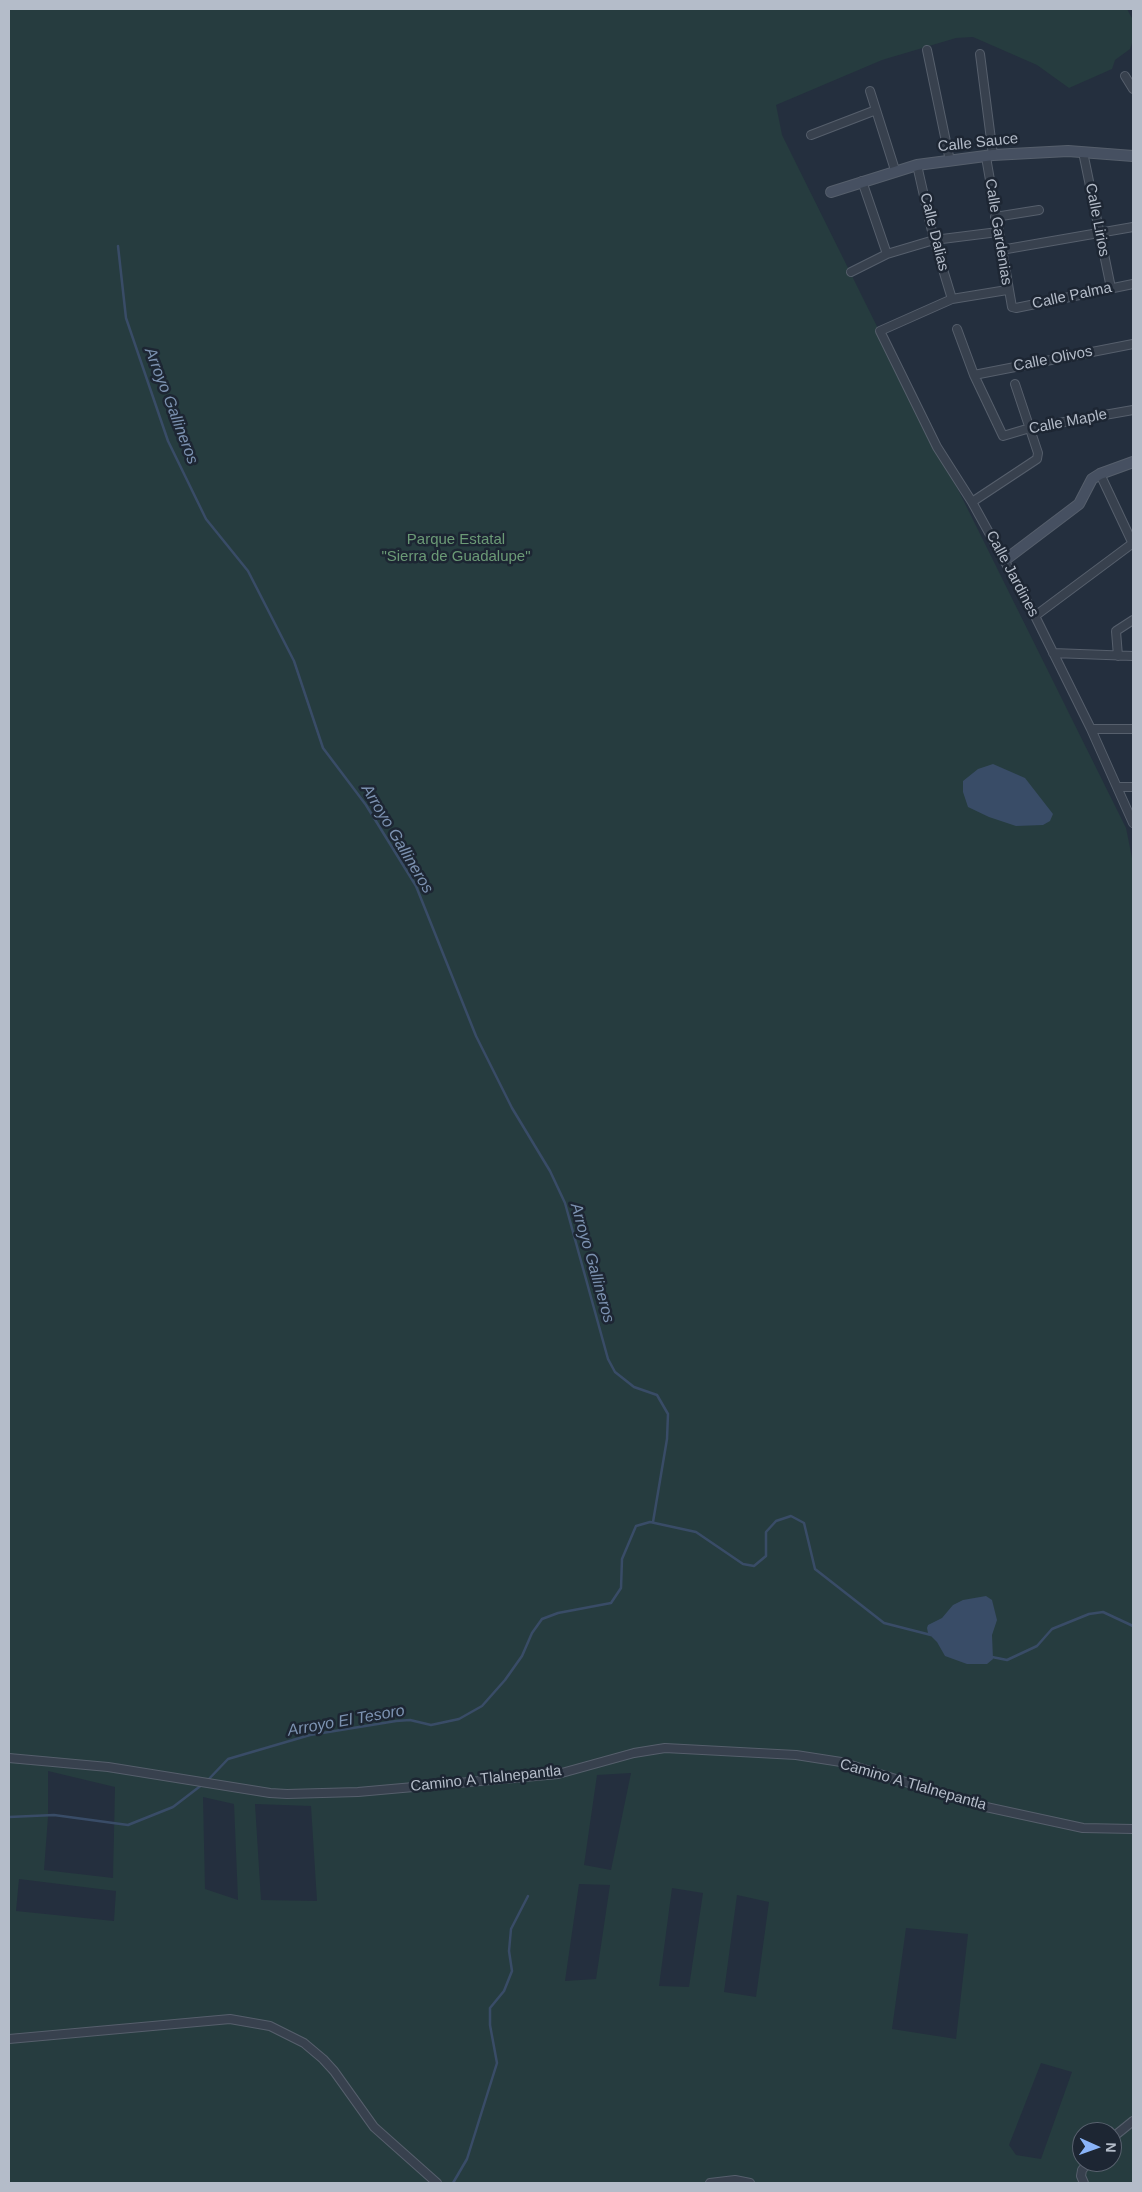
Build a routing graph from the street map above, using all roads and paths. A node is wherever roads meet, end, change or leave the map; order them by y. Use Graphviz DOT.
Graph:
graph roads {
  1 [pos="927,50"];
  2 [pos="980,54"];
  3 [pos="1125,76"];
  4 [pos="1133,89"];
  5 [pos="870,91"];
  6 [pos="876,110"];
  7 [pos="811,135"];
  8 [pos="1083,152"];
  9 [pos="989,156"];
  10 [pos="1133,156"];
  11 [pos="950,161"];
  12 [pos="917,165"];
  13 [pos="895,170"];
  14 [pos="862,181"];
  15 [pos="831,192"];
  16 [pos="1039,210"];
  17 [pos="995,216"];
  18 [pos="1133,227"];
  19 [pos="998,232"];
  20 [pos="1100,233"];
  21 [pos="934,240"];
  22 [pos="1001,250"];
  23 [pos="887,254"];
  24 [pos="851,272"];
  25 [pos="1133,284"];
  26 [pos="1111,288"];
  27 [pos="1007,290"];
  28 [pos="952,299"];
  29 [pos="1012,307"];
  30 [pos="957,329"];
  31 [pos="1133,344"];
  32 [pos="974,375"];
  33 [pos="1015,384"];
  34 [pos="1133,410"];
  35 [pos="1030,428"];
  36 [pos="1133,462"];
  37 [pos="1100,474"];
  38 [pos="972,502"];
  39 [pos="1133,544"];
  40 [pos="1005,560"];
  41 [pos="1035,616"];
  42 [pos="1133,620"];
  43 [pos="1053,653"];
  44 [pos="1118,656"];
  45 [pos="1133,656"];
  46 [pos="1091,729"];
  47 [pos="1133,729"];
  48 [pos="1117,787"];
  49 [pos="1133,787"];
  50 [pos="1133,823"];
  51 [pos="9,1758"];
  52 [pos="1133,1829"];
  53 [pos="9,2039"];
  54 [pos="1133,2121"];
  55 [pos="1122,2130"];
  56 [pos="438,2183"];
  57 [pos="710,2183"];
  58 [pos="750,2183"];
  1 -- 11 [label="street"];
  2 -- 9 [label="street, Calle Gardenias"];
  3 -- 4 [label="street"];
  5 -- 6 [label="street"];
  6 -- 7 [label="street"];
  6 -- 13 [label="street"];
  8 -- 9 [label="street, Calle Sauce"];
  8 -- 10 [label="street, Calle Sauce"];
  8 -- 20 [label="street, Calle Lirios"];
  9 -- 11 [label="street, Calle Sauce"];
  9 -- 17 [label="street, Calle Gardenias"];
  11 -- 12 [label="street, Calle Sauce"];
  12 -- 13 [label="street, Calle Sauce"];
  12 -- 21 [label="street, Calle Dalias"];
  13 -- 14 [label="street, Calle Sauce"];
  14 -- 15 [label="street, Calle Sauce"];
  14 -- 23 [label="street"];
  16 -- 17 [label="street"];
  17 -- 19 [label="street, Calle Gardenias"];
  18 -- 20 [label="street"];
  19 -- 21 [label="street"];
  19 -- 22 [label="street, Calle Gardenias"];
  20 -- 22 [label="street"];
  20 -- 26 [label="street, Calle Lirios"];
  21 -- 23 [label="street"];
  21 -- 28 [label="street, Calle Dalias"];
  22 -- 27 [label="street, Calle Gardenias"];
  23 -- 24 [label="street"];
  25 -- 26 [label="street, Calle Palma"];
  26 -- 29 [label="street, Calle Palma"];
  27 -- 28 [label="street"];
  27 -- 29 [label="street, Calle Gardenias"];
  28 -- 38 [label="street, Calle Jardines"];
  30 -- 32 [label="street"];
  31 -- 32 [label="street, Calle Olivos"];
  32 -- 35 [label="street, Calle Maple"];
  33 -- 35 [label="street"];
  34 -- 35 [label="street, Calle Maple"];
  35 -- 38 [label="street"];
  36 -- 37 [label="street"];
  37 -- 39 [label="street"];
  37 -- 40 [label="street"];
  38 -- 40 [label="street, Calle Jardines"];
  39 -- 41 [label="street"];
  40 -- 41 [label="street, Calle Jardines"];
  41 -- 43 [label="street, Calle Jardines"];
  42 -- 44 [label="street"];
  43 -- 44 [label="street"];
  43 -- 46 [label="street, Calle Jardines"];
  44 -- 45 [label="street"];
  46 -- 47 [label="street"];
  46 -- 48 [label="street, Calle Jardines"];
  48 -- 49 [label="street"];
  48 -- 50 [label="street, Calle Jardines"];
  51 -- 52 [label="street, Camino A Tlalnepantla"];
  53 -- 56 [label="street"];
  54 -- 55 [label="street"];
  57 -- 58 [label="street"];
}
